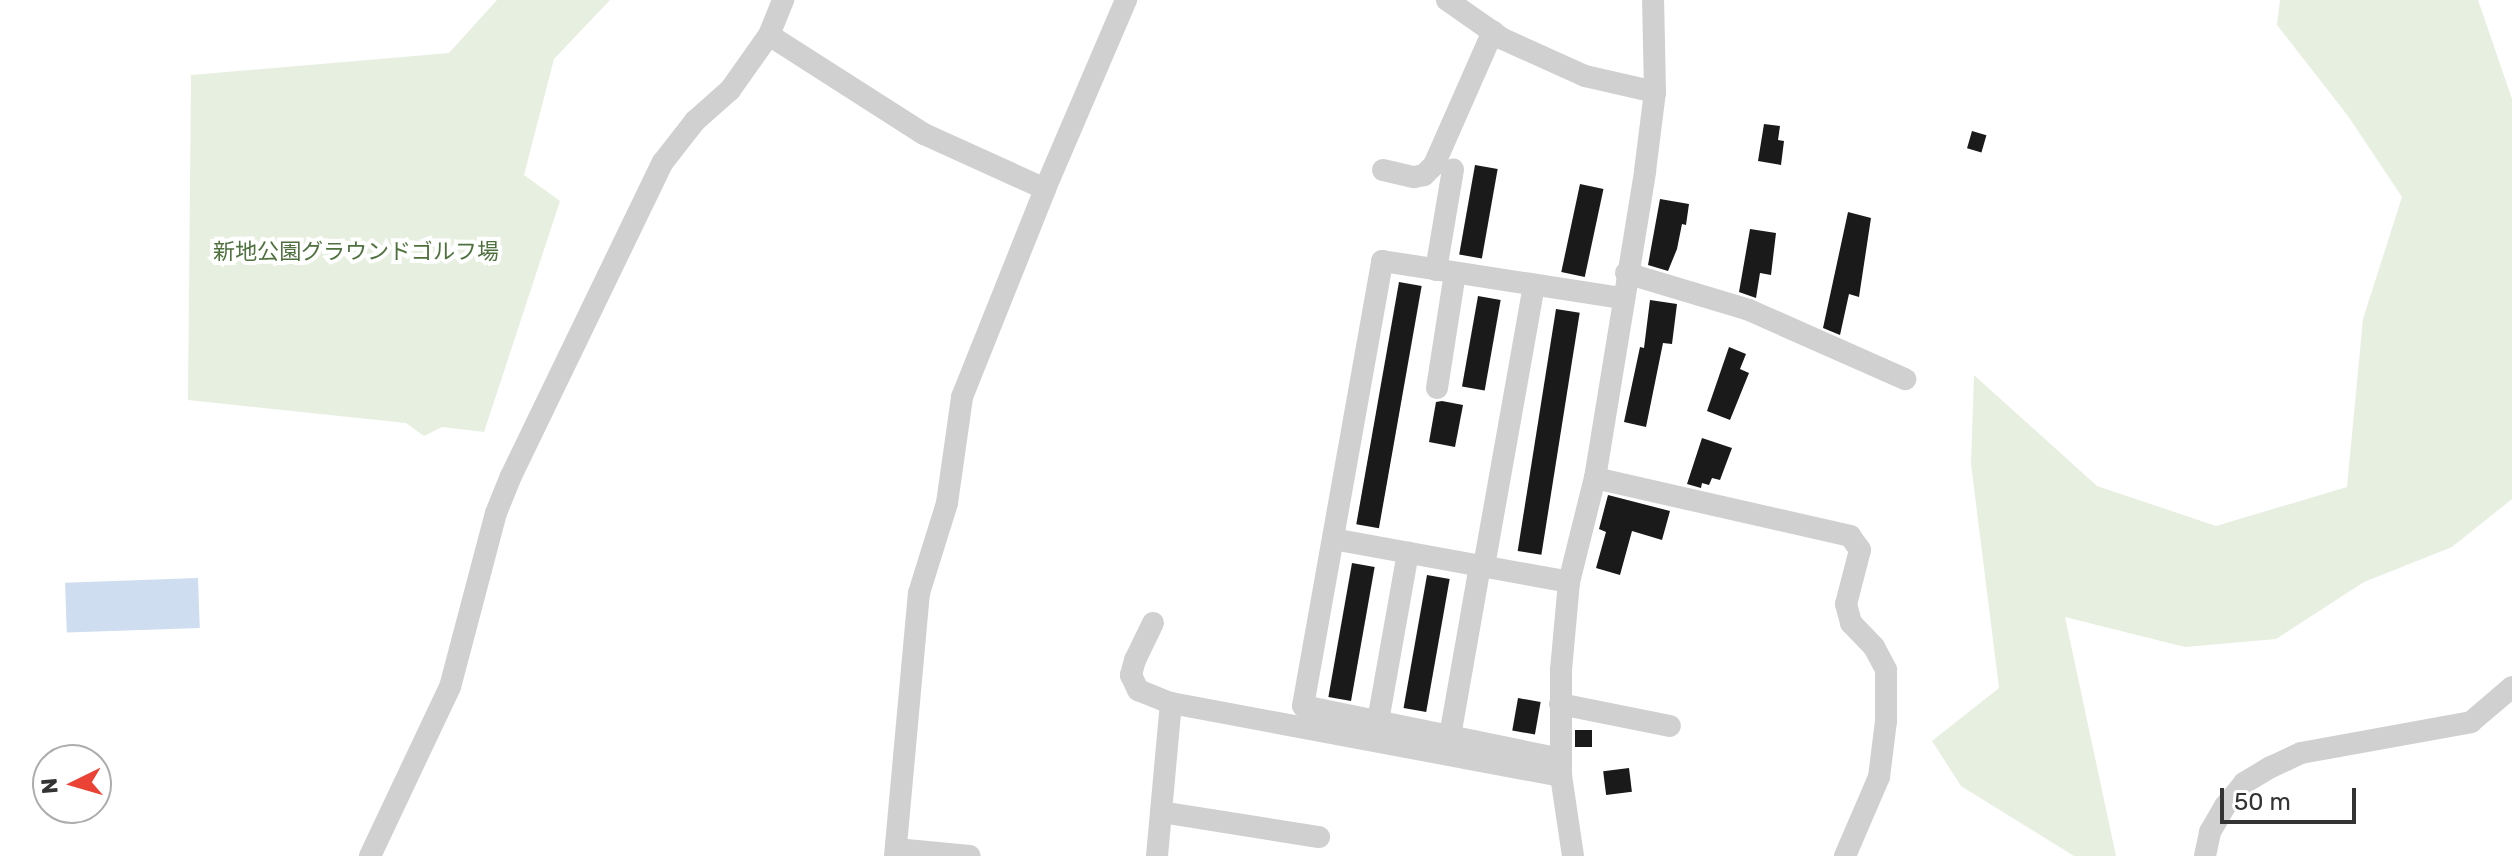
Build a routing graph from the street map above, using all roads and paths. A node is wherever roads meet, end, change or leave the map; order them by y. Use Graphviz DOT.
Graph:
graph roads {
  1 [pos="783,0"];
  2 [pos="1126,0"];
  3 [pos="1447,0"];
  4 [pos="1653,0"];
  5 [pos="1493,31"];
  6 [pos="769,35"];
  7 [pos="1655,92"];
  8 [pos="1453,169"];
  9 [pos="1383,170"];
  10 [pos="1045,189"];
  11 [pos="1446,271"];
  12 [pos="1626,273"];
  13 [pos="1534,286"];
  14 [pos="1622,298"];
  15 [pos="1905,379"];
  16 [pos="1437,388"];
  17 [pos="1595,478"];
  18 [pos="1333,539"];
  19 [pos="1408,553"];
  20 [pos="1482,566"];
  21 [pos="1569,582"];
  22 [pos="1153,623"];
  23 [pos="2512,687"];
  24 [pos="1171,703"];
  25 [pos="1560,704"];
  26 [pos="1378,721"];
  27 [pos="1670,726"];
  28 [pos="1450,736"];
  29 [pos="1561,767"];
  30 [pos="1161,812"];
  31 [pos="1319,837"];
  32 [pos="896,852"];
  33 [pos="370,856"];
  34 [pos="970,856"];
  35 [pos="1157,856"];
  36 [pos="1573,856"];
  37 [pos="1845,856"];
  38 [pos="2205,856"];
  1 -- 6 [label="street"];
  2 -- 10 [label="street"];
  3 -- 5 [label="street"];
  4 -- 7 [label="street"];
  5 -- 7 [label="street"];
  5 -- 9 [label="street"];
  6 -- 10 [label="street"];
  6 -- 33 [label="street"];
  7 -- 12 [label="street"];
  8 -- 11 [label="street"];
  10 -- 32 [label="street"];
  11 -- 13 [label="street"];
  11 -- 16 [label="street"];
  11 -- 18 [label="street"];
  12 -- 14 [label="street"];
  12 -- 15 [label="street"];
  13 -- 14 [label="street"];
  13 -- 20 [label="street"];
  14 -- 17 [label="street"];
  17 -- 21 [label="street"];
  17 -- 37 [label="street"];
  18 -- 19 [label="street"];
  18 -- 26 [label="street"];
  19 -- 20 [label="street"];
  19 -- 26 [label="street"];
  20 -- 21 [label="street"];
  20 -- 28 [label="street"];
  21 -- 25 [label="street"];
  22 -- 24 [label="street"];
  23 -- 38 [label="street"];
  24 -- 29 [label="street"];
  24 -- 30 [label="street"];
  25 -- 27 [label="street"];
  25 -- 29 [label="street"];
  26 -- 28 [label="street"];
  28 -- 29 [label="street"];
  29 -- 36 [label="street"];
  30 -- 31 [label="street"];
  30 -- 35 [label="street"];
  32 -- 34 [label="street"];
}
